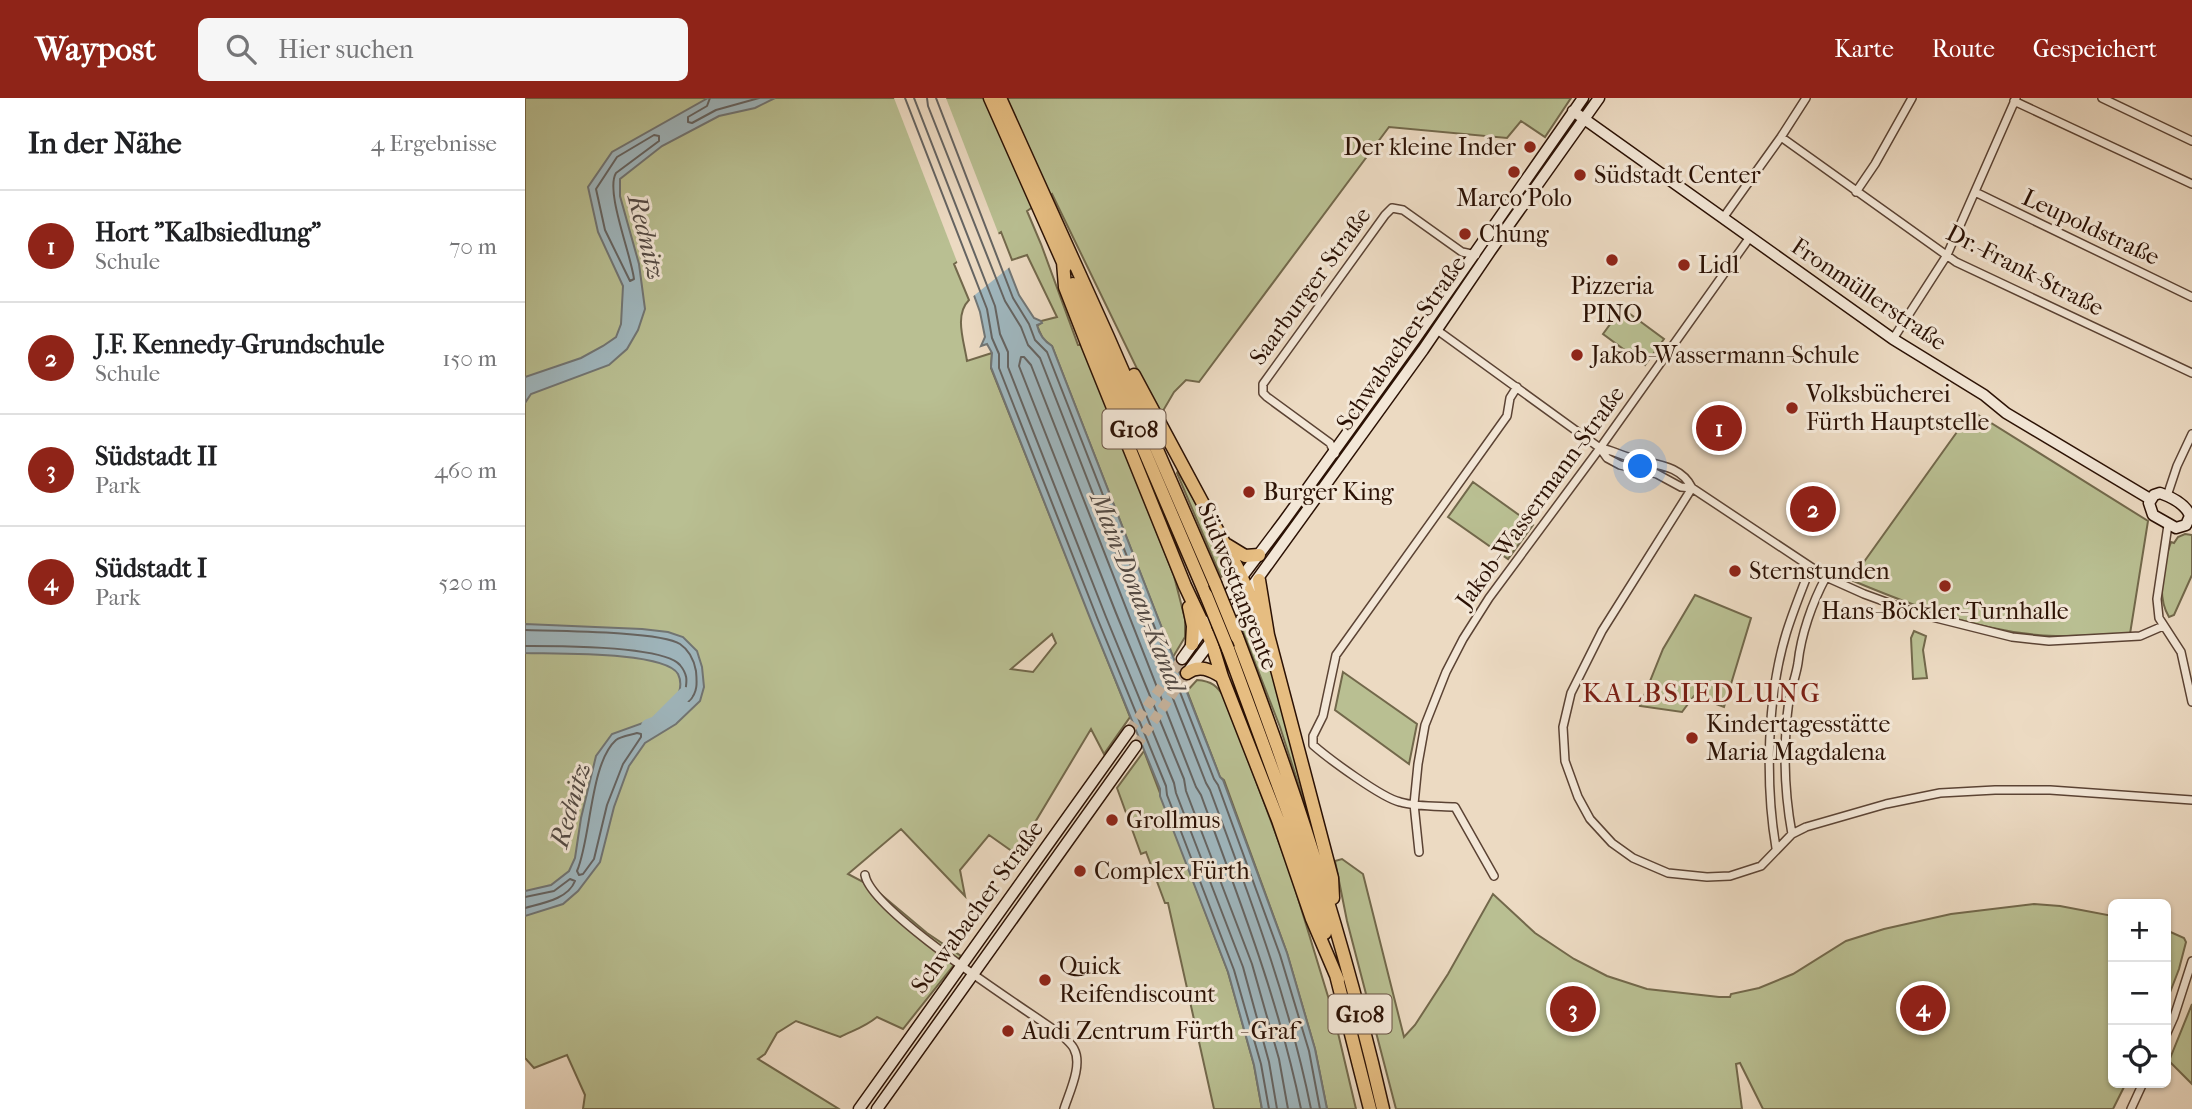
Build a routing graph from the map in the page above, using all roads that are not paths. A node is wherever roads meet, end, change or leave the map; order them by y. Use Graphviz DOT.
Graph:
graph roads {
  1 [pos="990,98"];
  2 [pos="1000,98"];
  3 [pos="1583,98"];
  4 [pos="1599,98"];
  5 [pos="1806,98"];
  6 [pos="1912,98"];
  7 [pos="2102,98"];
  8 [pos="2015,99"];
  9 [pos="1573,111"];
  10 [pos="1585,118"];
  11 [pos="1781,138"];
  12 [pos="2192,141"];
  13 [pos="2192,184"];
  14 [pos="1856,192"];
  15 [pos="1975,192"];
  16 [pos="1042,203"];
  17 [pos="1723,218"];
  18 [pos="1750,237"];
  19 [pos="1491,250"];
  20 [pos="1474,255"];
  21 [pos="1947,255"];
  22 [pos="1063,262"];
  23 [pos="2192,297"];
  24 [pos="1091,299"];
  25 [pos="1437,330"];
  26 [pos="1892,339"];
  27 [pos="2192,373"];
  28 [pos="1517,387"];
  29 [pos="2192,434"];
  30 [pos="1600,448"];
  31 [pos="1335,450"];
  32 [pos="1337,468"];
  33 [pos="1692,488"];
  34 [pos="2167,496"];
  35 [pos="2150,499"];
  36 [pos="2190,524"];
  37 [pos="2168,525"];
  38 [pos="1223,541"];
  39 [pos="1259,555"];
  40 [pos="1810,568"];
  41 [pos="1826,577"];
  42 [pos="1240,579"];
  43 [pos="1259,580"];
  44 [pos="1185,586"];
  45 [pos="1229,594"];
  46 [pos="1248,594"];
  47 [pos="1235,610"];
  48 [pos="1207,624"];
  49 [pos="2163,626"];
  50 [pos="1268,635"];
  51 [pos="1214,638"];
  52 [pos="1192,645"];
  53 [pos="1182,659"];
  54 [pos="1187,673"];
  55 [pos="1222,677"];
  56 [pos="2192,702"];
  57 [pos="1129,731"];
  58 [pos="1136,746"];
  59 [pos="2192,800"];
  60 [pos="1414,804"];
  61 [pos="1792,834"];
  62 [pos="1776,848"];
  63 [pos="1419,852"];
  64 [pos="865,874"];
  65 [pos="1494,876"];
  66 [pos="1335,919"];
  67 [pos="2192,961"];
  68 [pos="960,965"];
  69 [pos="972,974"];
  70 [pos="1338,980"];
  71 [pos="2170,1025"];
  72 [pos="2141,1088"];
  73 [pos="859,1109"];
  74 [pos="877,1109"];
  75 [pos="1064,1109"];
  76 [pos="1370,1109"];
  77 [pos="1383,1109"];
  78 [pos="2131,1109"];
  1 -- 16 [label="highway, Südwesttangente / G108"];
  2 -- 16 [label="highway, Südwesttangente / G108"];
  3 -- 9 [label="main road, Schwabacher Straße"];
  4 -- 10 [label="main road, Schwabacher Straße"];
  5 -- 11 [label="street"];
  6 -- 14 [label="street"];
  7 -- 12 [label="street"];
  8 -- 13 [label="street"];
  8 -- 15 [label="street"];
  9 -- 10 [label="main road, Fronmüllerstraße"];
  9 -- 20 [label="main road, Schwabacher Straße"];
  10 -- 17 [label="main road, Fronmüllerstraße"];
  10 -- 19 [label="main road, Schwabacher Straße"];
  11 -- 14 [label="street, Dr.-Frank-Straße"];
  11 -- 17 [label="street"];
  14 -- 21 [label="street, Dr.-Frank-Straße"];
  15 -- 21 [label="street"];
  15 -- 23 [label="street, Leupoldstraße"];
  16 -- 22 [label="highway, Südwesttangente / G108"];
  16 -- 24 [label="highway, Südwesttangente / G108"];
  17 -- 18 [label="main road, Fronmüllerstraße"];
  18 -- 26 [label="main road, Fronmüllerstraße"];
  18 -- 30 [label="street, Jakob-Wassermann-Straße"];
  19 -- 20 [label="street"];
  19 -- 25 [label="main road, Schwabacher Straße"];
  20 -- 31 [label="main road, Schwabacher Straße"];
  20 -- 31 [label="street, Saarburger Straße"];
  21 -- 26 [label="street"];
  21 -- 27 [label="street, Dr.-Frank-Straße"];
  22 -- 44 [label="highway"];
  22 -- 70 [label="highway, Südwesttangente / G108, bridge"];
  24 -- 38 [label="highway"];
  24 -- 66 [label="highway, Südwesttangente / G108, bridge"];
  25 -- 28 [label="street"];
  25 -- 32 [label="main road, Schwabacher Straße"];
  26 -- 35 [label="main road, Fronmüllerstraße"];
  28 -- 30 [label="street"];
  28 -- 60 [label="street"];
  29 -- 34 [label="street"];
  30 -- 33 [label="street"];
  30 -- 60 [label="street, Jakob-Wassermann-Straße"];
  31 -- 32 [label="street"];
  31 -- 39 [label="main road, Schwabacher Straße"];
  32 -- 43 [label="main road, Schwabacher Straße"];
  33 -- 40 [label="street"];
  33 -- 62 [label="street"];
  34 -- 35 [label="main road"];
  34 -- 36 [label="main road"];
  35 -- 37 [label="main road, Fronmüllerstraße"];
  36 -- 37 [label="main road"];
  37 -- 49 [label="street"];
  38 -- 39 [label="highway"];
  38 -- 42 [label="highway"];
  39 -- 42 [label="main road, Schwabacher Straße"];
  40 -- 41 [label="street"];
  40 -- 62 [label="street"];
  41 -- 49 [label="street"];
  41 -- 61 [label="street"];
  42 -- 45 [label="main road, Schwabacher Straße"];
  42 -- 46 [label="highway"];
  43 -- 46 [label="main road, Schwabacher Straße"];
  43 -- 50 [label="highway"];
  44 -- 48 [label="highway"];
  44 -- 52 [label="highway"];
  46 -- 47 [label="main road, Schwabacher Straße"];
  46 -- 50 [label="highway"];
  48 -- 51 [label="highway"];
  48 -- 52 [label="main road"];
  49 -- 56 [label="street"];
  50 -- 66 [label="highway"];
  51 -- 54 [label="main road"];
  51 -- 55 [label="highway"];
  52 -- 53 [label="main road"];
  54 -- 55 [label="highway"];
  55 -- 70 [label="highway"];
  57 -- 68 [label="main road, Schwabacher Straße"];
  58 -- 69 [label="main road, Schwabacher Straße"];
  59 -- 61 [label="street"];
  60 -- 63 [label="street, Jakob-Wassermann-Straße"];
  60 -- 65 [label="street"];
  61 -- 62 [label="street"];
  64 -- 68 [label="street"];
  66 -- 77 [label="highway, Südwesttangente / G108"];
  67 -- 71 [label="street"];
  68 -- 69 [label="street"];
  68 -- 73 [label="main road, Schwabacher Straße"];
  69 -- 74 [label="main road, Schwabacher Straße"];
  69 -- 75 [label="street"];
  70 -- 76 [label="highway, Südwesttangente / G108"];
  72 -- 78 [label="street"];
}
